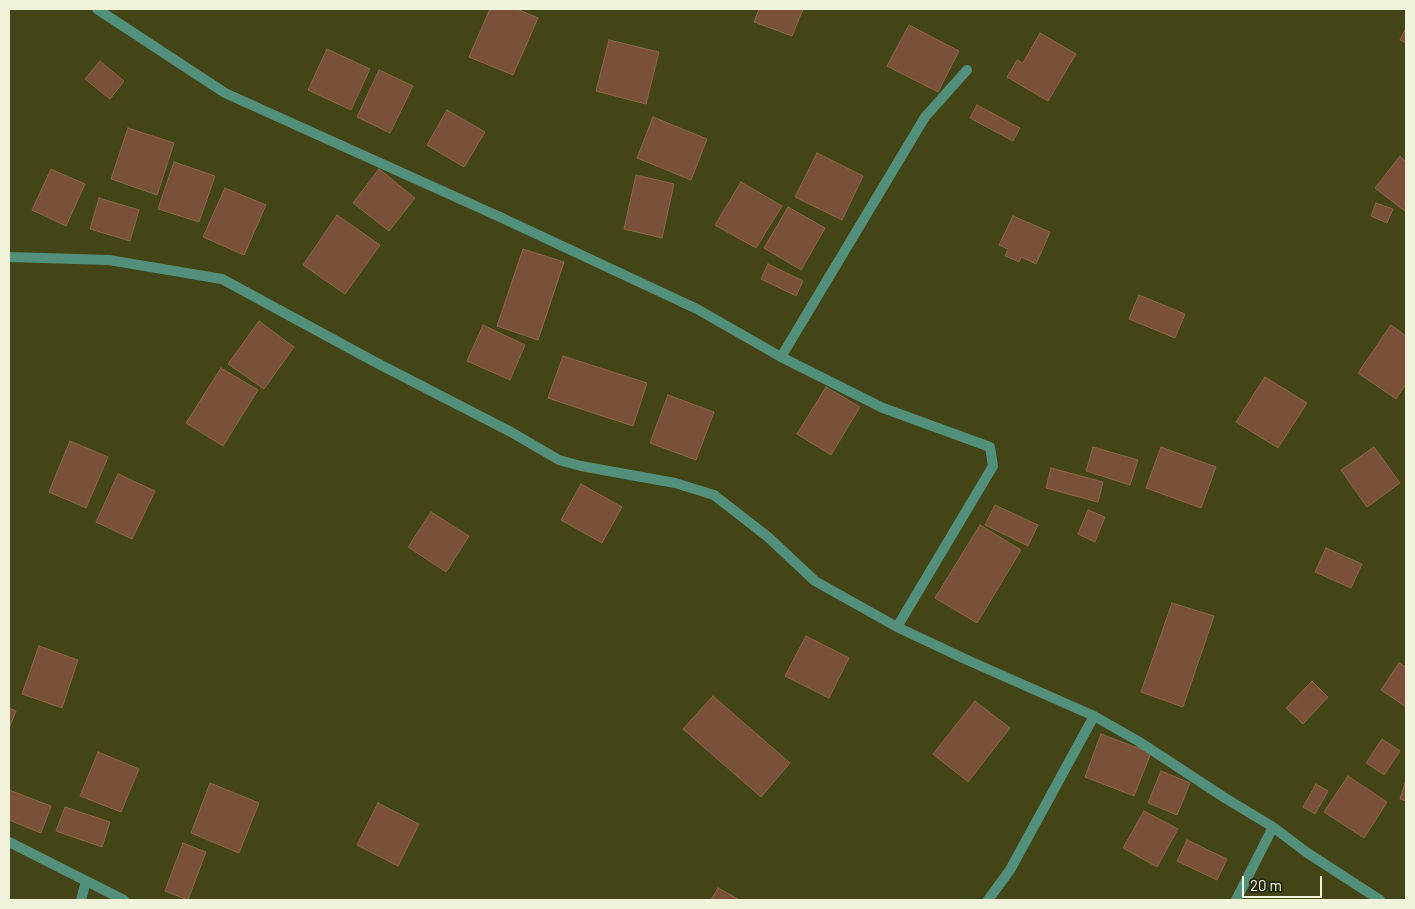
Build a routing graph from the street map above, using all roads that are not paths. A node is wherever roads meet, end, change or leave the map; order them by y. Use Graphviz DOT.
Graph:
graph roads {
  1 [pos="97,9"];
  2 [pos="967,70"];
  3 [pos="9,257"];
  4 [pos="781,356"];
  5 [pos="897,627"];
  6 [pos="1094,716"];
  7 [pos="1273,826"];
  8 [pos="9,842"];
  9 [pos="86,881"];
  10 [pos="81,900"];
  11 [pos="124,900"];
  12 [pos="988,900"];
  13 [pos="1236,900"];
  14 [pos="1380,900"];
  1 -- 4 [label="street"];
  2 -- 4 [label="street"];
  3 -- 5 [label="street"];
  4 -- 5 [label="street"];
  5 -- 6 [label="street"];
  6 -- 7 [label="street"];
  6 -- 12 [label="street"];
  7 -- 13 [label="street"];
  7 -- 14 [label="street"];
  8 -- 9 [label="street"];
  9 -- 10 [label="street"];
  9 -- 11 [label="street"];
}
